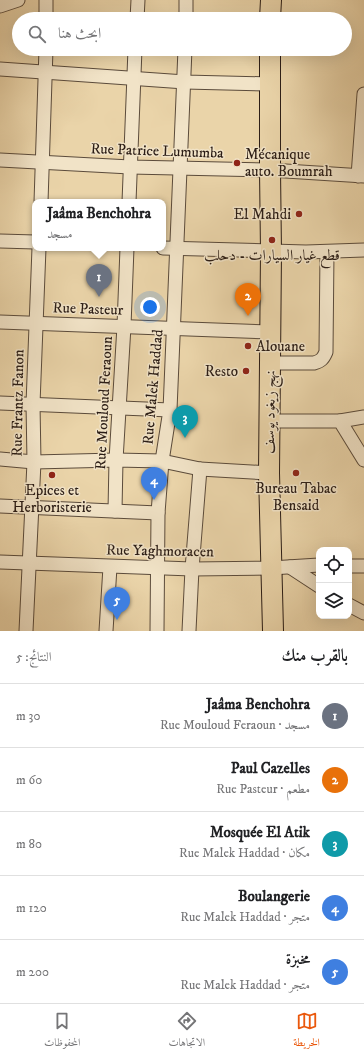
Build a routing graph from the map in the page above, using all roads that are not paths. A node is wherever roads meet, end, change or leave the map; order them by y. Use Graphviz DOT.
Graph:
graph roads {
  1 [pos="18,0"];
  2 [pos="46,0"];
  3 [pos="138,0"];
  4 [pos="186,0"];
  5 [pos="270,0"];
  6 [pos="0,6"];
  7 [pos="46,12"];
  8 [pos="137,12"];
  9 [pos="186,12"];
  10 [pos="270,12"];
  11 [pos="46,56"];
  12 [pos="135,56"];
  13 [pos="185,56"];
  14 [pos="270,56"];
  15 [pos="0,69"];
  16 [pos="46,72"];
  17 [pos="133,78"];
  18 [pos="185,82"];
  19 [pos="270,84"];
  20 [pos="364,94"];
  21 [pos="0,160"];
  22 [pos="42,163"];
  23 [pos="130,166"];
  24 [pos="180,168"];
  25 [pos="270,170"];
  26 [pos="361,176"];
  27 [pos="41,199"];
  28 [pos="129,199"];
  29 [pos="0,241"];
  30 [pos="32,242"];
  31 [pos="166,248"];
  32 [pos="177,248"];
  33 [pos="364,250"];
  34 [pos="39,251"];
  35 [pos="127,251"];
  36 [pos="272,252"];
  37 [pos="327,252"];
  38 [pos="0,322"];
  39 [pos="36,323"];
  40 [pos="124,326"];
  41 [pos="174,328"];
  42 [pos="270,332"];
  43 [pos="270,363"];
  44 [pos="0,403"];
  45 [pos="33,404"];
  46 [pos="120,408"];
  47 [pos="170,410"];
  48 [pos="364,417"];
  49 [pos="270,421"];
  50 [pos="340,421"];
  51 [pos="0,459"];
  52 [pos="116,460"];
  53 [pos="364,460"];
  54 [pos="34,462"];
  55 [pos="162,462"];
  56 [pos="200,470"];
  57 [pos="269,473"];
  58 [pos="0,506"];
  59 [pos="31,507"];
  60 [pos="115,512"];
  61 [pos="158,513"];
  62 [pos="0,562"];
  63 [pos="29,563"];
  64 [pos="316,565"];
  65 [pos="352,566"];
  66 [pos="364,566"];
  67 [pos="110,567"];
  68 [pos="281,567"];
  69 [pos="158,568"];
  70 [pos="192,569"];
  71 [pos="316,584"];
  72 [pos="352,607"];
  73 [pos="364,613"];
  74 [pos="26,631"];
  75 [pos="106,631"];
  76 [pos="157,631"];
  77 [pos="189,631"];
  78 [pos="273,631"];
  1 -- 6 [label="street"];
  2 -- 7 [label="street"];
  3 -- 8 [label="street"];
  4 -- 9 [label="street"];
  5 -- 10 [label="main road"];
  11 -- 16 [label="street"];
  12 -- 17 [label="street"];
  13 -- 18 [label="street, Rue Malek Haddad"];
  14 -- 19 [label="main road, نهج زيغود يوسف"];
  15 -- 16 [label="street"];
  16 -- 17 [label="street"];
  16 -- 22 [label="street"];
  17 -- 18 [label="street"];
  17 -- 23 [label="street"];
  18 -- 19 [label="street"];
  18 -- 24 [label="street, Rue Malek Haddad"];
  19 -- 25 [label="main road, نهج زيغود يوسف"];
  20 -- 26 [label="street"];
  21 -- 22 [label="street, Rue Patrice Lumumba"];
  22 -- 23 [label="street, Rue Patrice Lumumba"];
  22 -- 27 [label="street"];
  23 -- 24 [label="street, Rue Patrice Lumumba"];
  23 -- 28 [label="street"];
  24 -- 25 [label="street, Rue Patrice Lumumba"];
  24 -- 32 [label="street, Rue Malek Haddad"];
  25 -- 26 [label="street, Rue Patrice Lumumba"];
  25 -- 36 [label="main road, نهج زيغود يوسف"];
  29 -- 30 [label="street"];
  31 -- 32 [label="street"];
  32 -- 36 [label="street"];
  32 -- 41 [label="street, Rue Malek Haddad"];
  33 -- 37 [label="street"];
  34 -- 39 [label="street, Rue Frantz Fanon"];
  35 -- 40 [label="street, Rue Mouloud Feraoun"];
  36 -- 37 [label="street"];
  36 -- 42 [label="main road, نهج زيغود يوسف"];
  37 -- 43 [label="street"];
  38 -- 39 [label="street, Rue Pasteur"];
  39 -- 40 [label="street, Rue Pasteur"];
  39 -- 45 [label="street, Rue Frantz Fanon"];
  40 -- 41 [label="street, Rue Pasteur"];
  40 -- 46 [label="street, Rue Mouloud Feraoun"];
  41 -- 42 [label="street, Rue Pasteur"];
  41 -- 47 [label="street, Rue Malek Haddad"];
  42 -- 43 [label="main road, نهج زيغود يوسف"];
  43 -- 49 [label="main road, نهج زيغود يوسف"];
  44 -- 45 [label="street"];
  45 -- 46 [label="street"];
  45 -- 54 [label="street, Rue Frantz Fanon"];
  46 -- 47 [label="street"];
  46 -- 52 [label="street, Rue Mouloud Feraoun"];
  47 -- 55 [label="street, Rue Malek Haddad"];
  48 -- 50 [label="street"];
  49 -- 50 [label="street"];
  49 -- 57 [label="main road, نهج زيغود يوسف"];
  50 -- 53 [label="street"];
  51 -- 54 [label="street"];
  52 -- 54 [label="street"];
  52 -- 55 [label="street"];
  52 -- 60 [label="street, Rue Mouloud Feraoun"];
  54 -- 59 [label="street, Rue Frantz Fanon"];
  55 -- 56 [label="street"];
  55 -- 61 [label="street, Rue Malek Haddad"];
  56 -- 57 [label="street"];
  56 -- 70 [label="street"];
  57 -- 68 [label="main road, نهج زيغود يوسف"];
  58 -- 59 [label="street"];
  59 -- 60 [label="street"];
  59 -- 63 [label="street, Rue Frantz Fanon"];
  60 -- 61 [label="street"];
  61 -- 69 [label="street, Rue Malek Haddad"];
  62 -- 63 [label="street, Rue Yaghmoracen"];
  63 -- 67 [label="street, Rue Yaghmoracen"];
  63 -- 74 [label="street, Rue Frantz Fanon"];
  64 -- 68 [label="street, Rue Yaghmoracen"];
  65 -- 66 [label="street"];
  67 -- 69 [label="street, Rue Yaghmoracen"];
  67 -- 75 [label="street"];
  68 -- 70 [label="street, Rue Yaghmoracen"];
  68 -- 71 [label="street"];
  68 -- 78 [label="main road, نهج زيغود يوسف"];
  69 -- 70 [label="street, Rue Yaghmoracen"];
  69 -- 76 [label="street, Rue Malek Haddad"];
  70 -- 77 [label="street"];
  72 -- 73 [label="street"];
}
